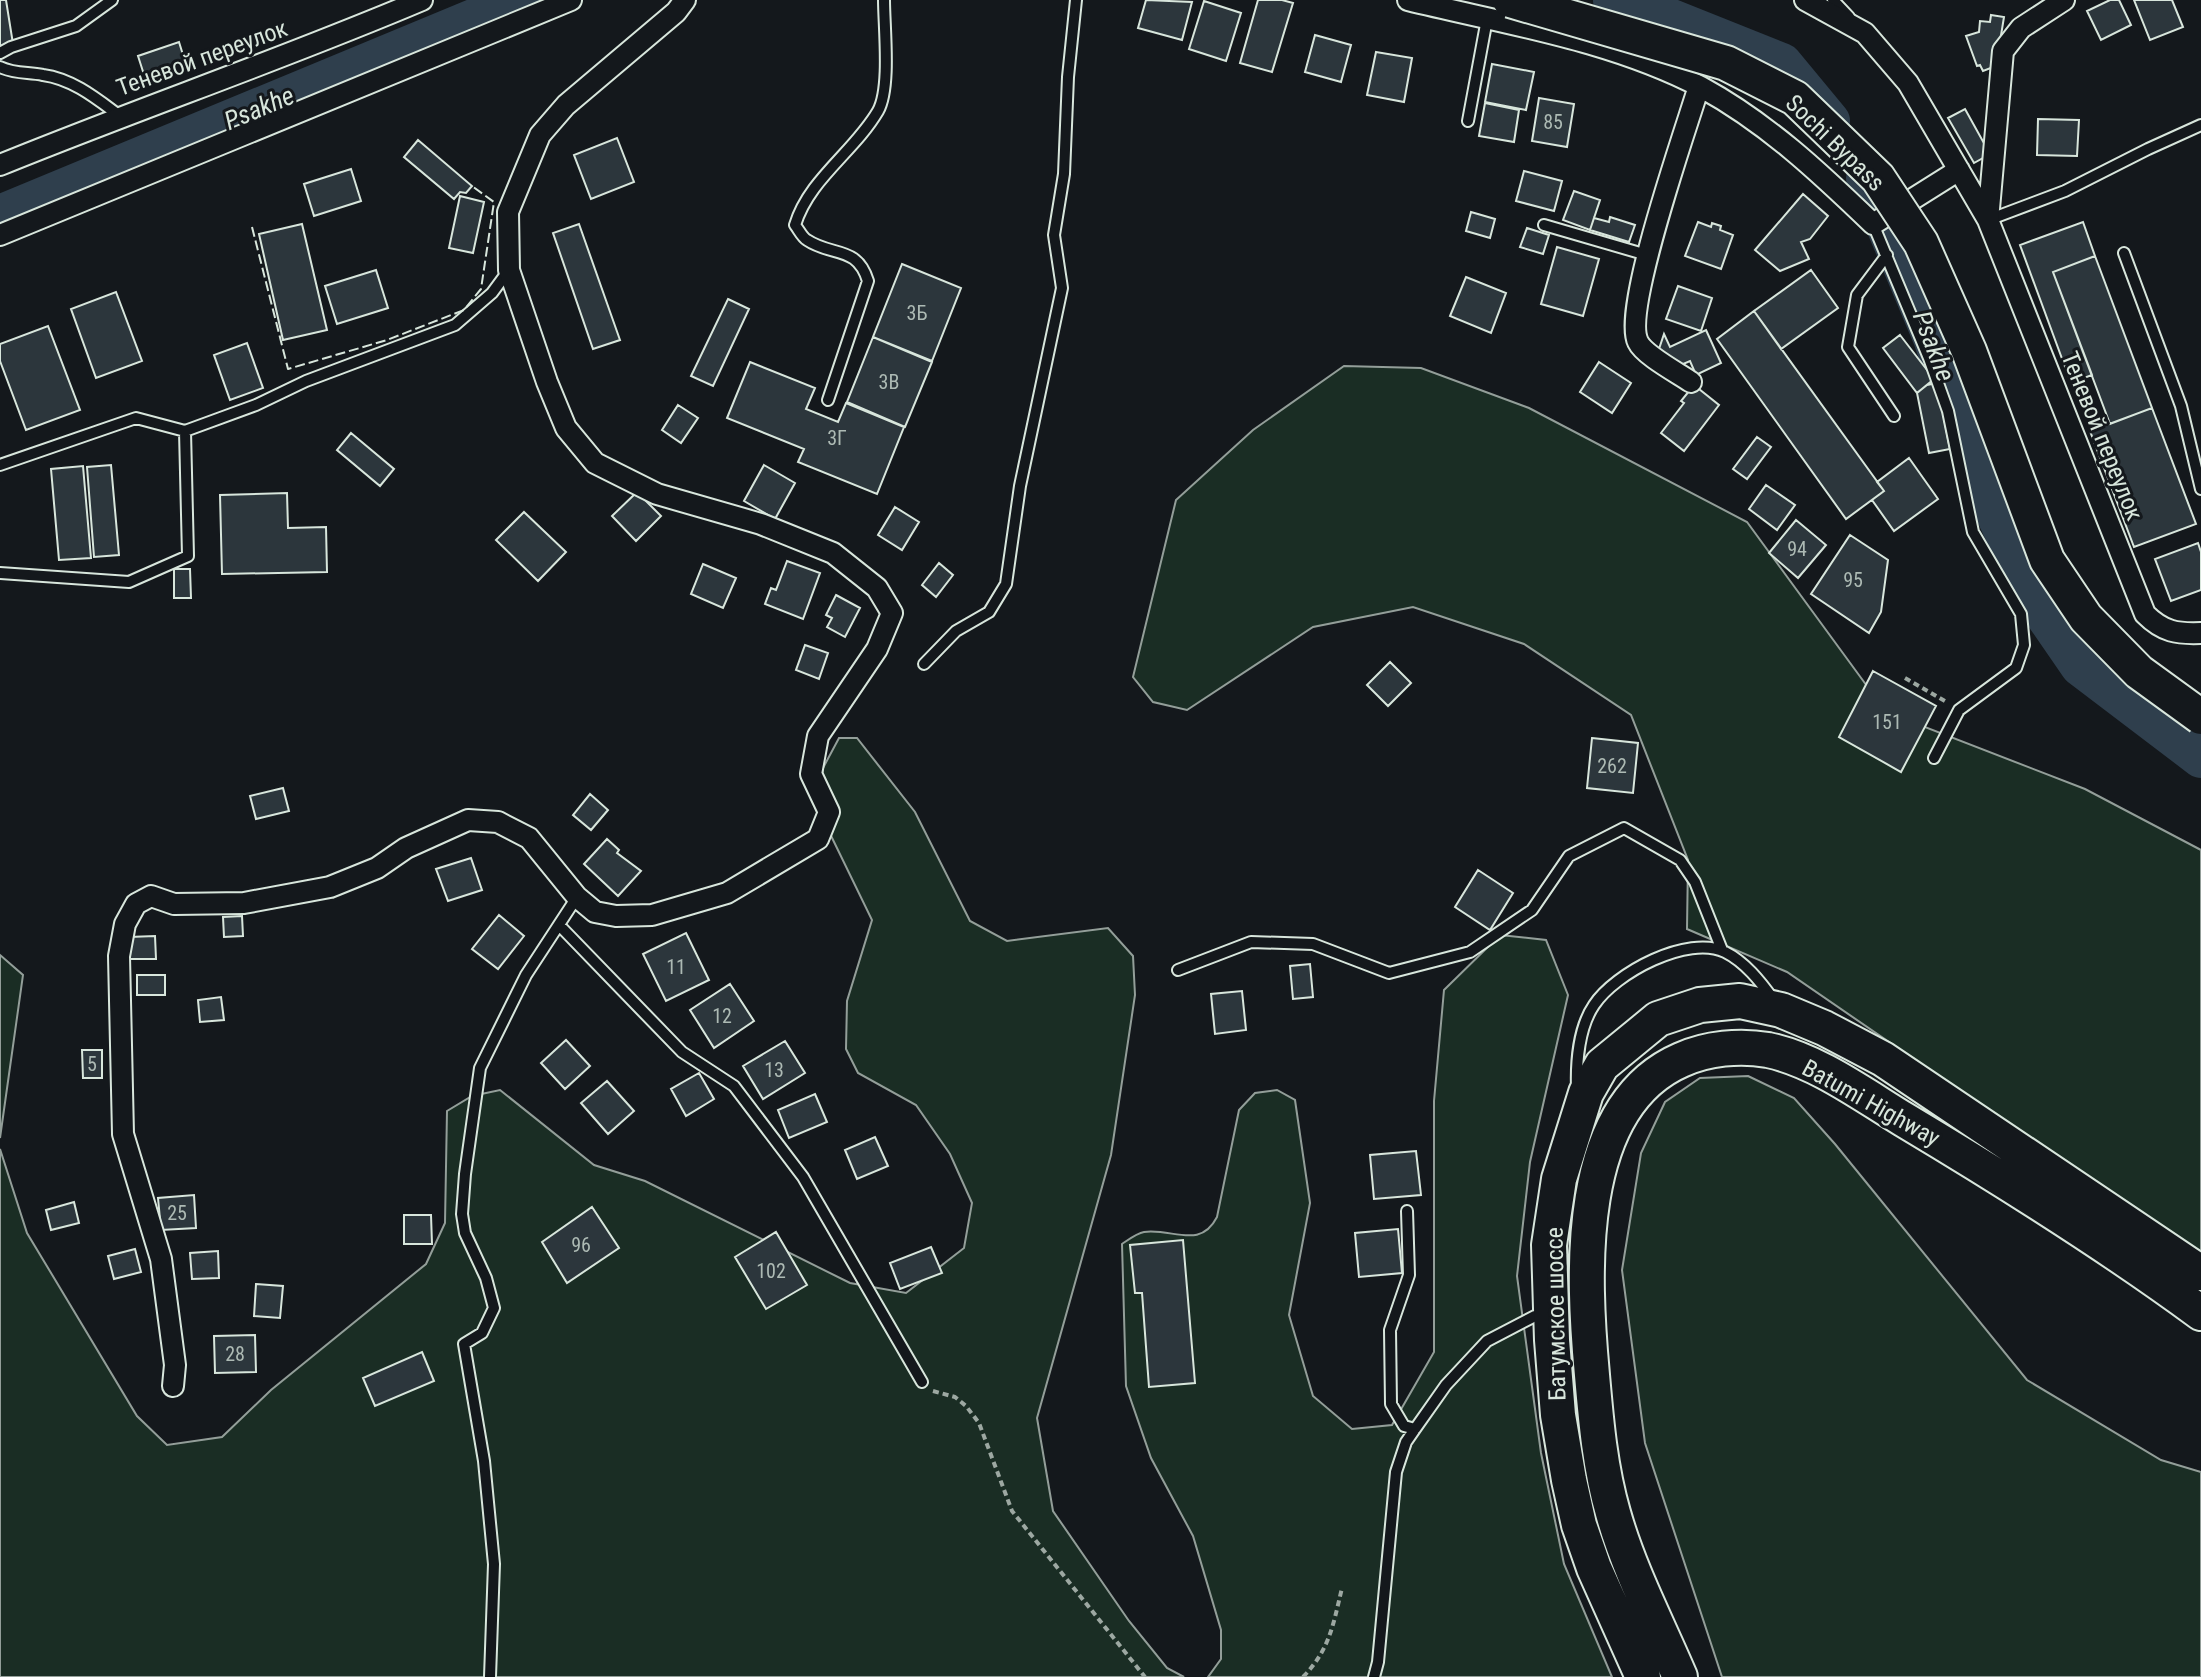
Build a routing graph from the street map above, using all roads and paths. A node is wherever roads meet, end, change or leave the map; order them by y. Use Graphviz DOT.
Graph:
graph roads {
  1 [pos="112,0"];
  2 [pos="422,0"];
  3 [pos="571,0"];
  4 [pos="685,0"];
  5 [pos="884,0"];
  6 [pos="1076,0"];
  7 [pos="1408,0"];
  8 [pos="1805,0"];
  9 [pos="1833,0"];
  10 [pos="2064,0"];
  11 [pos="1499,10"];
  12 [pos="1865,33"];
  13 [pos="0,53"];
  14 [pos="0,67"];
  15 [pos="1699,86"];
  16 [pos="120,116"];
  17 [pos="1468,121"];
  18 [pos="2201,125"];
  19 [pos="0,165"];
  20 [pos="1959,170"];
  21 [pos="1988,220"];
  22 [pos="1873,224"];
  23 [pos="1544,225"];
  24 [pos="0,235"];
  25 [pos="2124,253"];
  26 [pos="1647,255"];
  27 [pos="1887,255"];
  28 [pos="509,270"];
  29 [pos="1691,382"];
  30 [pos="828,400"];
  31 [pos="1894,416"];
  32 [pos="185,431"];
  33 [pos="0,465"];
  34 [pos="2201,489"];
  35 [pos="0,573"];
  36 [pos="2201,633"];
  37 [pos="924,664"];
  38 [pos="1905,678"];
  39 [pos="1959,710"];
  40 [pos="2201,717"];
  41 [pos="1934,758"];
  42 [pos="577,897"];
  43 [pos="560,926"];
  44 [pos="1722,950"];
  45 [pos="1178,970"];
  46 [pos="1781,1010"];
  47 [pos="1577,1116"];
  48 [pos="1407,1211"];
  49 [pos="2201,1273"];
  50 [pos="2201,1313"];
  51 [pos="1551,1315"];
  52 [pos="922,1382"];
  53 [pos="173,1386"];
  54 [pos="1415,1429"];
  55 [pos="1342,1588"];
  56 [pos="490,1677"];
  57 [pos="1145,1677"];
  58 [pos="1303,1677"];
  59 [pos="1374,1677"];
  60 [pos="1643,1677"];
  61 [pos="1680,1677"];
  1 -- 13 [label="lane"];
  2 -- 16 [label="street, Теневой переулок"];
  3 -- 24 [label="street"];
  4 -- 28 [label="street"];
  5 -- 30 [label="lane"];
  6 -- 37 [label="lane"];
  7 -- 11 [label="street"];
  8 -- 12 [label="street, Теневой переулок"];
  9 -- 12 [label="lane"];
  10 -- 21 [label="street, Теневой переулок"];
  11 -- 15 [label="street"];
  11 -- 17 [label="lane"];
  11 -- 40 [label="highway, Sochi Bypass, bridge"];
  12 -- 20 [label="street, Теневой переулок"];
  14 -- 16 [label="lane"];
  15 -- 22 [label="street"];
  15 -- 26 [label="street"];
  16 -- 19 [label="street, Теневой переулок"];
  18 -- 21 [label="lane"];
  20 -- 21 [label="street, Теневой переулок"];
  20 -- 22 [label="street"];
  21 -- 36 [label="street, Теневой переулок"];
  22 -- 27 [label="lane"];
  23 -- 26 [label="lane"];
  25 -- 34 [label="lane"];
  26 -- 29 [label="street"];
  27 -- 31 [label="lane"];
  27 -- 39 [label="lane"];
  28 -- 32 [label="lane"];
  28 -- 42 [label="street"];
  32 -- 33 [label="lane"];
  32 -- 35 [label="lane"];
  38 -- 39 [label="path"];
  39 -- 41 [label="lane"];
  42 -- 43 [label="lane"];
  42 -- 53 [label="street"];
  43 -- 52 [label="lane"];
  43 -- 56 [label="lane"];
  44 -- 45 [label="lane"];
  44 -- 46 [label="lane"];
  44 -- 47 [label="lane"];
  46 -- 47 [label="highway, Батумское шоссе"];
  46 -- 49 [label="highway, Батумское шоссе"];
  47 -- 51 [label="highway, Батумское шоссе"];
  48 -- 54 [label="lane"];
  50 -- 61 [label="highway, Batumi Highway"];
  51 -- 54 [label="lane"];
  51 -- 60 [label="highway, Батумское шоссе"];
  52 -- 57 [label="path"];
  54 -- 59 [label="lane"];
  55 -- 58 [label="path"];
}
